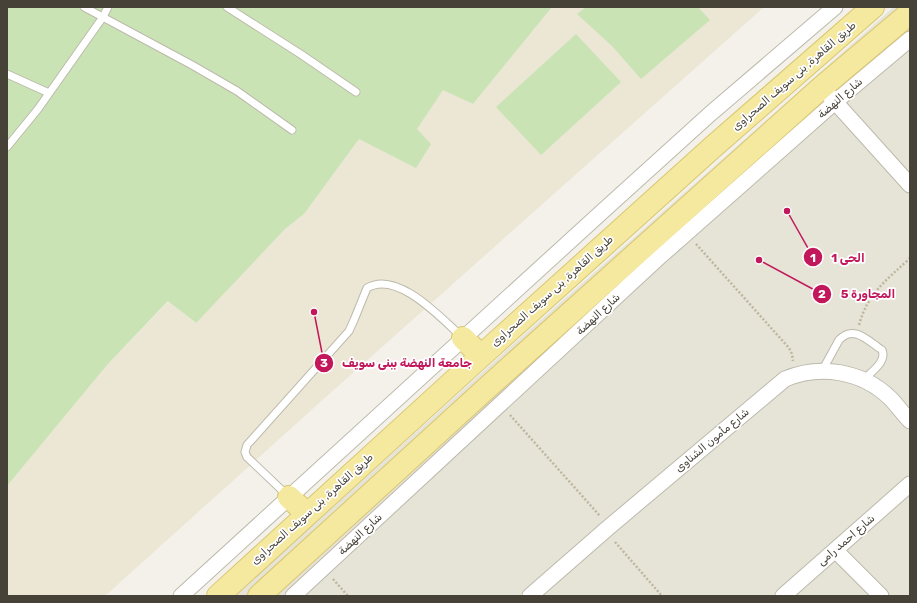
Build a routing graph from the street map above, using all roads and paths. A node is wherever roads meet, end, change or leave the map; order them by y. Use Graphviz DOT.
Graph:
graph roads {
  1 [pos="84,7"];
  2 [pos="108,7"];
  3 [pos="227,7"];
  4 [pos="835,7"];
  5 [pos="872,7"];
  6 [pos="910,13"];
  7 [pos="103,17"];
  8 [pos="910,39"];
  9 [pos="7,74"];
  10 [pos="356,92"];
  11 [pos="49,93"];
  12 [pos="829,94"];
  13 [pos="292,130"];
  14 [pos="7,147"];
  15 [pos="910,185"];
  16 [pos="686,233"];
  17 [pos="910,258"];
  18 [pos="856,333"];
  19 [pos="463,338"];
  20 [pos="481,356"];
  21 [pos="822,371"];
  22 [pos="785,379"];
  23 [pos="863,380"];
  24 [pos="501,404"];
  25 [pos="910,421"];
  26 [pos="910,484"];
  27 [pos="290,497"];
  28 [pos="307,514"];
  29 [pos="607,529"];
  30 [pos="836,550"];
  31 [pos="323,568"];
  32 [pos="181,596"];
  33 [pos="218,596"];
  34 [pos="258,596"];
  35 [pos="293,596"];
  36 [pos="348,596"];
  37 [pos="530,596"];
  38 [pos="662,596"];
  39 [pos="783,596"];
  40 [pos="881,596"];
  1 -- 7 [label="lane"];
  2 -- 7 [label="lane"];
  3 -- 10 [label="lane"];
  4 -- 19 [label="street"];
  5 -- 20 [label="main road, طريق القاهرة, بنى سويف الصحراوى"];
  6 -- 12 [label="main road"];
  7 -- 11 [label="lane"];
  7 -- 13 [label="lane"];
  8 -- 12 [label="street, شارع النهضة"];
  9 -- 11 [label="lane"];
  11 -- 14 [label="lane"];
  12 -- 15 [label="street"];
  12 -- 16 [label="street, شارع النهضة"];
  12 -- 34 [label="main road"];
  16 -- 22 [label="path"];
  16 -- 24 [label="street, شارع النهضة"];
  17 -- 18 [label="path"];
  18 -- 21 [label="lane"];
  18 -- 23 [label="lane"];
  19 -- 20 [label="main road"];
  19 -- 27 [label="street"];
  19 -- 27 [label="lane"];
  20 -- 28 [label="main road, طريق القاهرة, بنى سويف الصحراوى"];
  21 -- 22 [label="street, شارع مأمون الشناوى"];
  21 -- 23 [label="street, شارع مأمون الشناوى"];
  22 -- 29 [label="street, شارع مأمون الشناوى"];
  23 -- 25 [label="street, شارع مأمون الشناوى"];
  24 -- 29 [label="path"];
  24 -- 31 [label="street, شارع النهضة"];
  26 -- 30 [label="street, شارع احمد رامى"];
  27 -- 28 [label="main road"];
  27 -- 32 [label="street"];
  28 -- 33 [label="main road, طريق القاهرة, بنى سويف الصحراوى"];
  29 -- 37 [label="street, شارع مأمون الشناوى"];
  29 -- 38 [label="path"];
  30 -- 39 [label="street, شارع احمد رامى"];
  30 -- 40 [label="street"];
  31 -- 35 [label="street, شارع النهضة"];
  31 -- 36 [label="path"];
}
